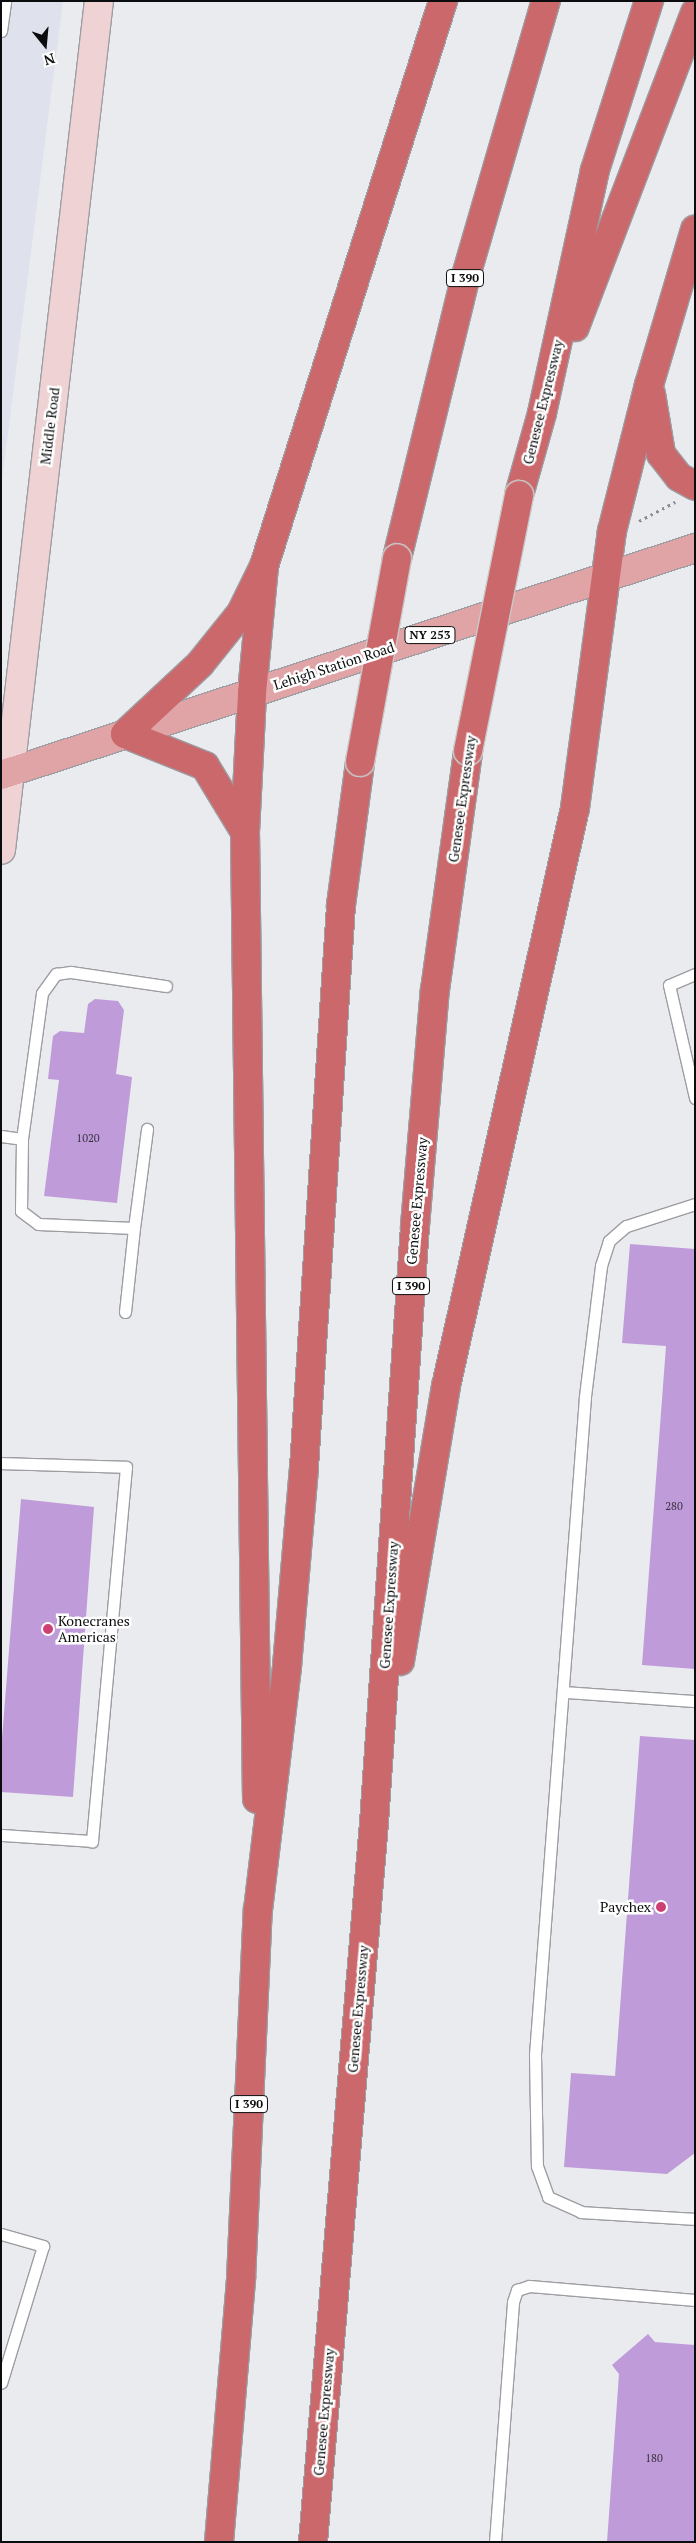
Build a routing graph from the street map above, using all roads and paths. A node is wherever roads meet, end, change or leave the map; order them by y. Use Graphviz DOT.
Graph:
graph roads {
  1 [pos="5,1"];
  2 [pos="99,1"];
  3 [pos="443,1"];
  4 [pos="546,1"];
  5 [pos="648,1"];
  6 [pos="695,14"];
  7 [pos="1,31"];
  8 [pos="695,230"];
  9 [pos="649,385"];
  10 [pos="542,413"];
  11 [pos="687,493"];
  12 [pos="636,522"];
  13 [pos="695,548"];
  14 [pos="264,566"];
  15 [pos="608,577"];
  16 [pos="252,693"];
  17 [pos="125,734"];
  18 [pos="6,774"];
  19 [pos="245,832"];
  20 [pos="1,850"];
  21 [pos="695,974"];
  22 [pos="166,986"];
  23 [pos="695,1098"];
  24 [pos="147,1129"];
  25 [pos="1,1136"];
  26 [pos="22,1139"];
  27 [pos="695,1204"];
  28 [pos="134,1228"];
  29 [pos="125,1312"];
  30 [pos="1,1463"];
  31 [pos="565,1692"];
  32 [pos="695,1701"];
  33 [pos="374,1822"];
  34 [pos="1,1834"];
  35 [pos="258,1910"];
  36 [pos="695,2220"];
  37 [pos="1,2234"];
  38 [pos="695,2300"];
  39 [pos="1,2383"];
  40 [pos="219,2542"];
  41 [pos="313,2542"];
  42 [pos="495,2542"];
  1 -- 7 [label="lane"];
  2 -- 18 [label="street, Middle Road"];
  3 -- 14 [label="highway"];
  4 -- 35 [label="highway, I 390, bridge"];
  5 -- 10 [label="highway, Genesee Expressway / I 390"];
  6 -- 10 [label="highway"];
  8 -- 9 [label="highway"];
  9 -- 11 [label="highway"];
  9 -- 15 [label="highway"];
  10 -- 33 [label="highway, Genesee Expressway / I 390, bridge"];
  11 -- 12 [label="path"];
  13 -- 15 [label="main road, Lehigh Station Road / NY 253"];
  14 -- 16 [label="highway"];
  14 -- 17 [label="highway"];
  15 -- 16 [label="main road, Lehigh Station Road / NY 253"];
  15 -- 33 [label="highway"];
  16 -- 17 [label="main road, Lehigh Station Road / NY 253"];
  16 -- 19 [label="highway"];
  17 -- 18 [label="main road, Lehigh Station Road / NY 253"];
  17 -- 19 [label="highway"];
  18 -- 20 [label="street, Middle Road"];
  19 -- 35 [label="highway"];
  21 -- 23 [label="lane"];
  22 -- 26 [label="lane"];
  24 -- 28 [label="lane"];
  25 -- 26 [label="lane"];
  26 -- 28 [label="lane"];
  27 -- 31 [label="lane"];
  28 -- 29 [label="lane"];
  30 -- 34 [label="lane"];
  31 -- 32 [label="lane"];
  31 -- 36 [label="lane"];
  33 -- 41 [label="highway, Genesee Expressway / I 390"];
  35 -- 40 [label="highway, I 390"];
  37 -- 39 [label="lane"];
  38 -- 42 [label="lane"];
}
